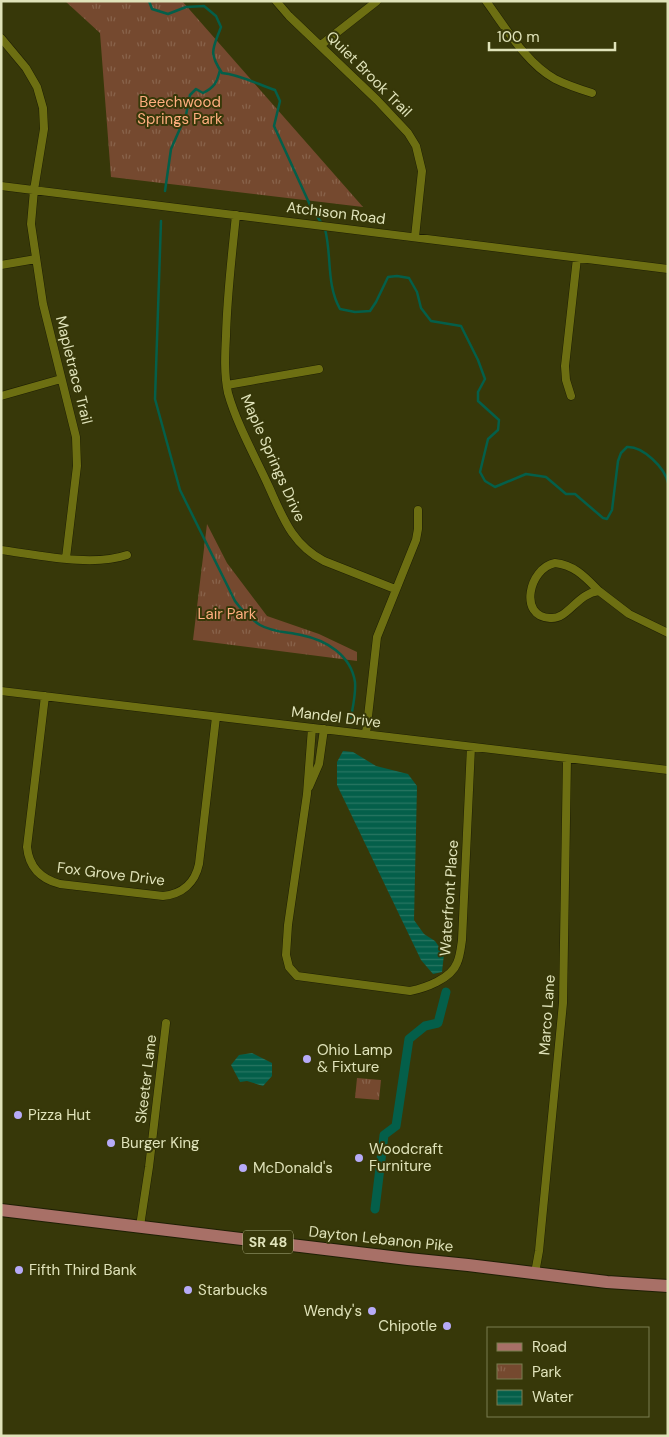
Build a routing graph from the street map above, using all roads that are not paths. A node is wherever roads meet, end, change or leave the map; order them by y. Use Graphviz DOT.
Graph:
graph roads {
  1 [pos="276,1"];
  2 [pos="377,1"];
  3 [pos="486,1"];
  4 [pos="1,38"];
  5 [pos="321,45"];
  6 [pos="592,93"];
  7 [pos="1,186"];
  8 [pos="34,190"];
  9 [pos="236,215"];
  10 [pos="415,237"];
  11 [pos="578,258"];
  12 [pos="36,259"];
  13 [pos="1,265"];
  14 [pos="668,269"];
  15 [pos="319,369"];
  16 [pos="61,379"];
  17 [pos="227,385"];
  18 [pos="1,396"];
  19 [pos="571,396"];
  20 [pos="418,510"];
  21 [pos="1,550"];
  22 [pos="127,555"];
  23 [pos="66,558"];
  24 [pos="395,589"];
  25 [pos="599,591"];
  26 [pos="668,633"];
  27 [pos="1,691"];
  28 [pos="45,696"];
  29 [pos="216,717"];
  30 [pos="312,728"];
  31 [pos="324,729"];
  32 [pos="366,734"];
  33 [pos="472,746"];
  34 [pos="566,758"];
  35 [pos="668,770"];
  36 [pos="307,794"];
  37 [pos="166,1023"];
  38 [pos="1,1210"];
  39 [pos="140,1226"];
  40 [pos="535,1273"];
  41 [pos="668,1286"];
  1 -- 5 [label="street, Quiet Brook Trail"];
  2 -- 5 [label="street"];
  3 -- 6 [label="street"];
  4 -- 8 [label="street, Mapletrace Trail"];
  5 -- 10 [label="street, Quiet Brook Trail"];
  7 -- 8 [label="street, Atchison Road"];
  8 -- 9 [label="street, Atchison Road"];
  8 -- 12 [label="street, Mapletrace Trail"];
  9 -- 10 [label="street, Atchison Road"];
  9 -- 17 [label="street, Maple Springs Drive"];
  10 -- 11 [label="street, Atchison Road"];
  11 -- 14 [label="street, Atchison Road"];
  11 -- 19 [label="street"];
  12 -- 13 [label="street"];
  12 -- 16 [label="street, Mapletrace Trail"];
  15 -- 17 [label="street"];
  16 -- 18 [label="street"];
  16 -- 23 [label="street, Mapletrace Trail"];
  17 -- 24 [label="street, Maple Springs Drive"];
  20 -- 24 [label="street"];
  21 -- 23 [label="street"];
  22 -- 23 [label="street"];
  24 -- 32 [label="street"];
  25 -- 25 [label="street"];
  25 -- 26 [label="street"];
  27 -- 28 [label="street, Mandel Drive"];
  28 -- 29 [label="street, Mandel Drive"];
  28 -- 29 [label="street, Fox Grove Drive"];
  29 -- 30 [label="street, Mandel Drive"];
  30 -- 31 [label="street, Mandel Drive"];
  30 -- 36 [label="street, Waterfront Place"];
  31 -- 32 [label="street, Mandel Drive"];
  31 -- 36 [label="street, Waterfront Place"];
  32 -- 33 [label="street, Mandel Drive"];
  33 -- 34 [label="street, Mandel Drive"];
  33 -- 36 [label="street, Waterfront Place"];
  34 -- 35 [label="street, Mandel Drive"];
  34 -- 40 [label="street, Marco Lane"];
  37 -- 39 [label="street, Skeeter Lane"];
  38 -- 39 [label="main road, Dayton Lebanon Pike / SR 48"];
  39 -- 40 [label="main road, Dayton Lebanon Pike / SR 48"];
  40 -- 41 [label="main road, Dayton Lebanon Pike / SR 48"];
}
